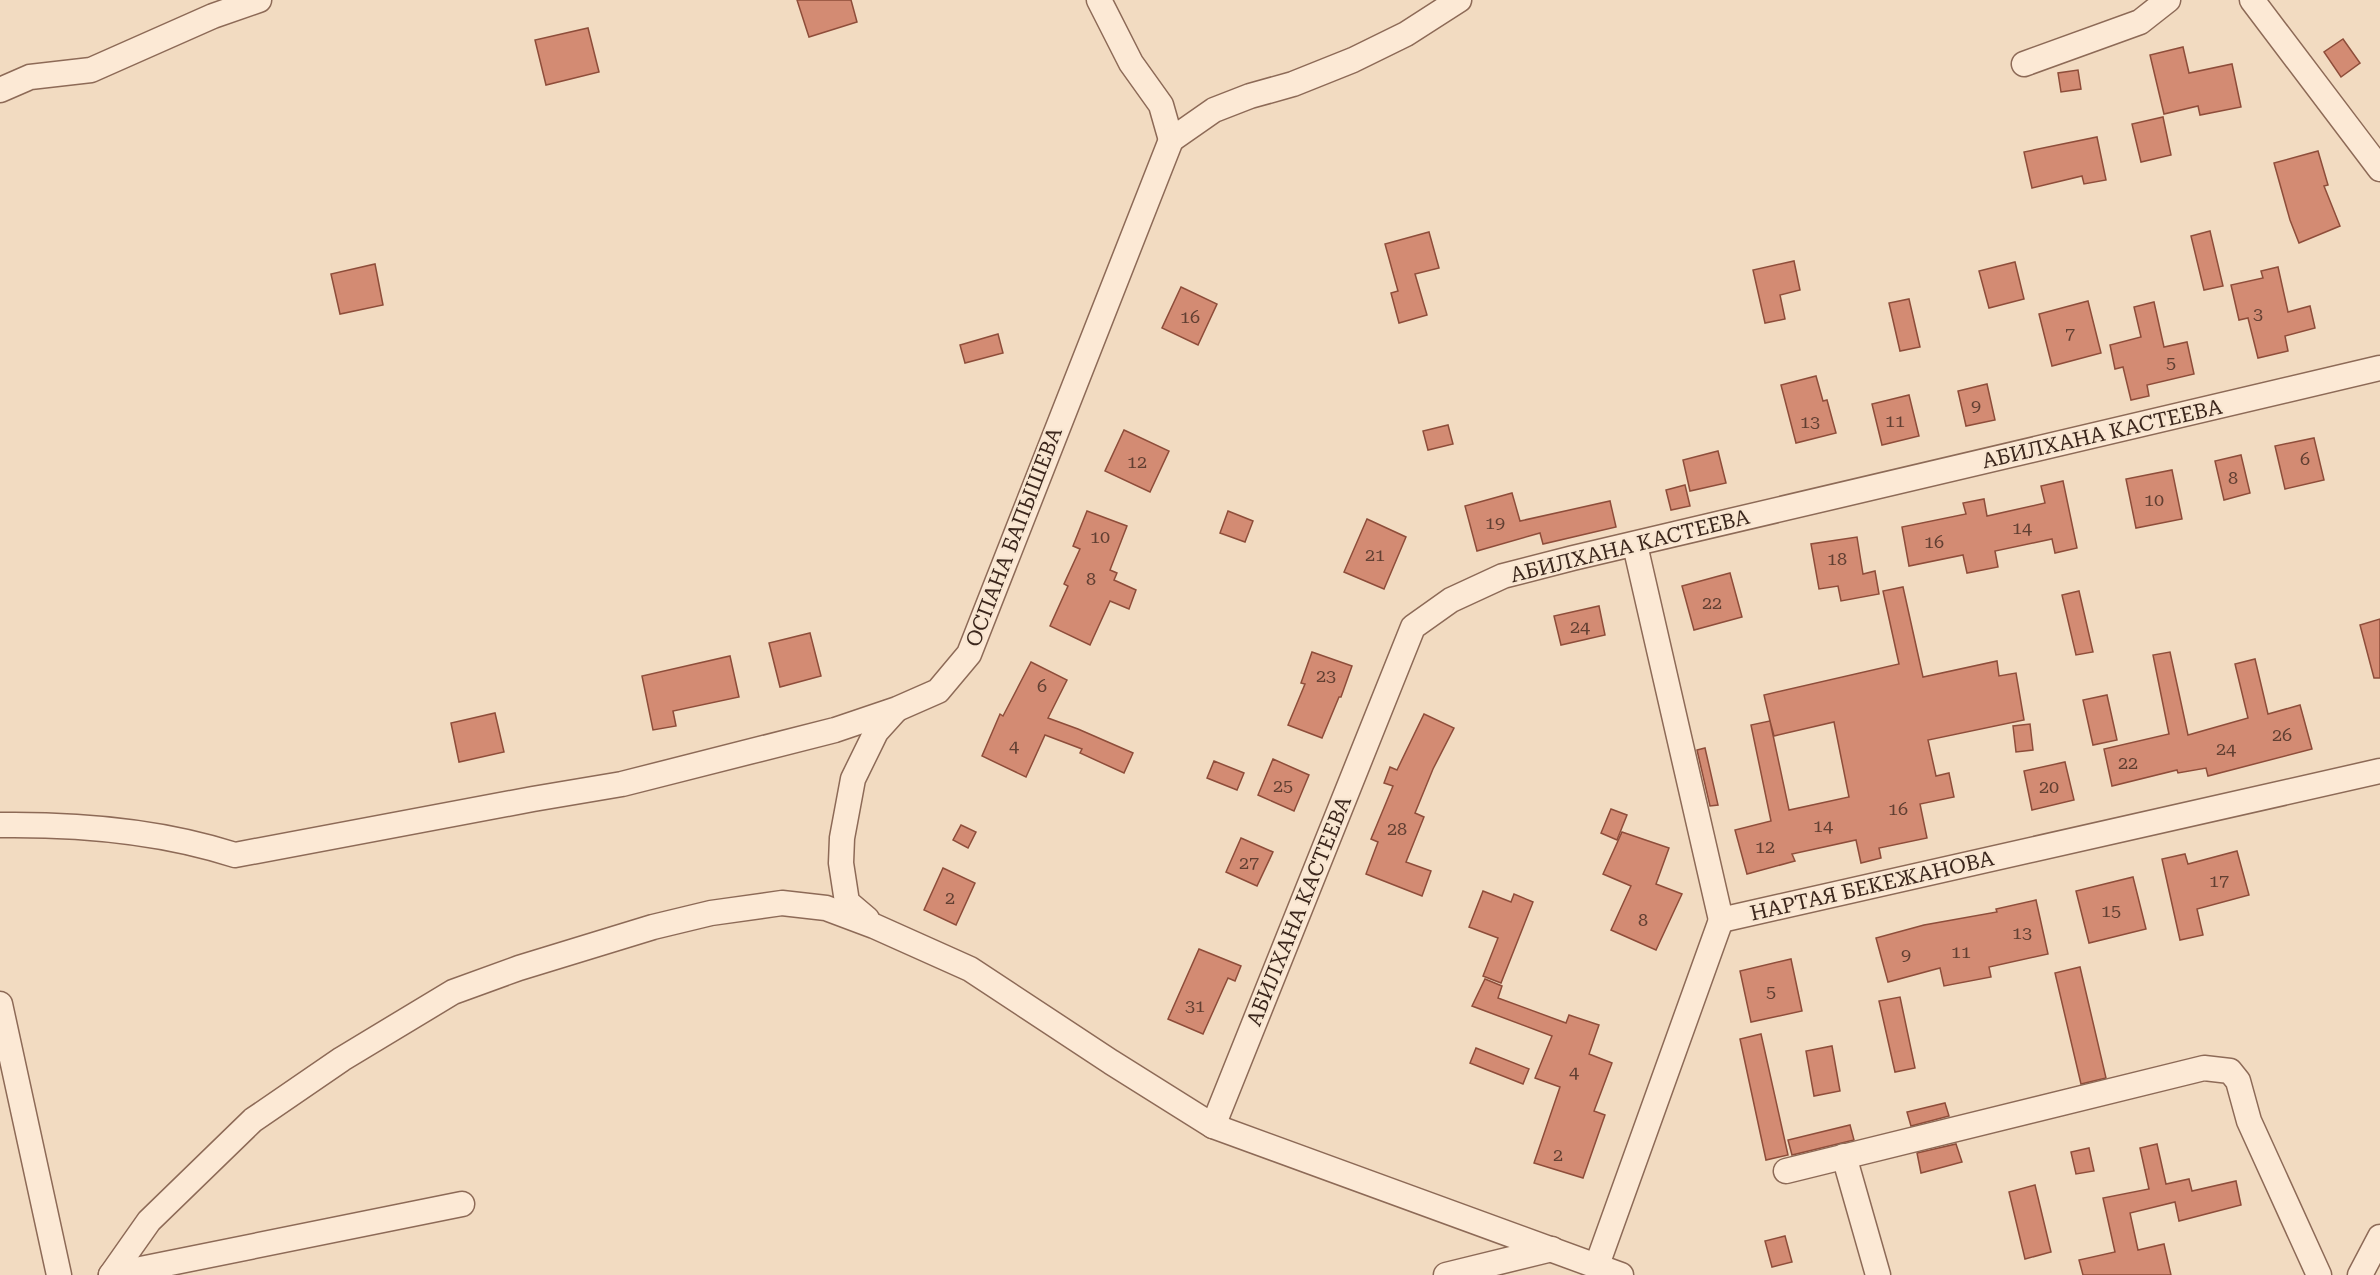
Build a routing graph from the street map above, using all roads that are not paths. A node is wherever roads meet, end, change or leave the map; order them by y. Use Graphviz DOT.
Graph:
graph roads {
  1 [pos="259,0"];
  2 [pos="1099,0"];
  3 [pos="1459,0"];
  4 [pos="2168,0"];
  5 [pos="2252,0"];
  6 [pos="2024,64"];
  7 [pos="0,90"];
  8 [pos="1171,140"];
  9 [pos="2380,169"];
  10 [pos="2380,368"];
  11 [pos="1635,544"];
  12 [pos="897,709"];
  13 [pos="2380,771"];
  14 [pos="0,825"];
  15 [pos="1721,920"];
  16 [pos="874,926"];
  17 [pos="0,1004"];
  18 [pos="1213,1126"];
  19 [pos="1844,1156"];
  20 [pos="1786,1171"];
  21 [pos="462,1204"];
  22 [pos="2380,1237"];
  23 [pos="1552,1249"];
  24 [pos="1597,1265"];
  25 [pos="59,1275"];
  26 [pos="111,1275"];
  27 [pos="1446,1275"];
  28 [pos="1621,1275"];
  29 [pos="1878,1275"];
  30 [pos="2319,1275"];
  31 [pos="2360,1275"];
  1 -- 7 [label="street"];
  2 -- 8 [label="street"];
  3 -- 8 [label="street"];
  4 -- 6 [label="street"];
  5 -- 9 [label="street"];
  8 -- 12 [label="street, ОСПАНА БАПЫШЕВА"];
  10 -- 11 [label="street, АБИЛХАНА КАСТЕЕВА"];
  11 -- 15 [label="street"];
  11 -- 18 [label="street, АБИЛХАНА КАСТЕЕВА"];
  12 -- 14 [label="street"];
  12 -- 16 [label="street, ОСПАНА БАПЫШЕВА"];
  13 -- 15 [label="street, НАРТАЯ БЕКЕЖАНОВА"];
  15 -- 24 [label="street, НАРТАЯ БЕКЕЖАНОВА"];
  16 -- 18 [label="street"];
  16 -- 26 [label="street"];
  17 -- 25 [label="street"];
  18 -- 23 [label="street"];
  19 -- 20 [label="street"];
  19 -- 29 [label="street"];
  19 -- 30 [label="street"];
  21 -- 26 [label="street"];
  22 -- 31 [label="street"];
  23 -- 24 [label="street"];
  23 -- 27 [label="street"];
  24 -- 28 [label="street"];
}
